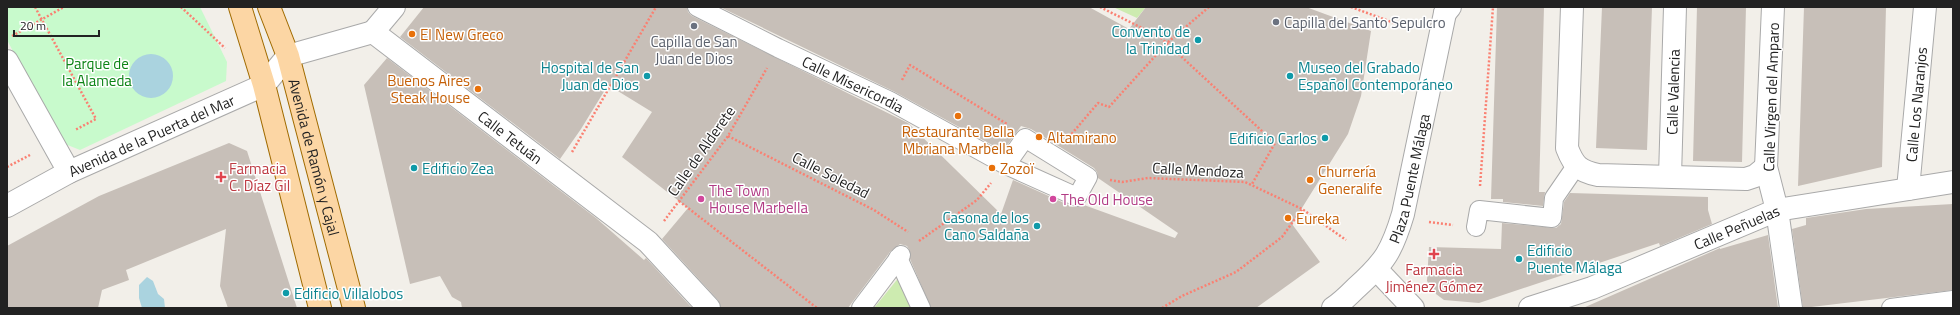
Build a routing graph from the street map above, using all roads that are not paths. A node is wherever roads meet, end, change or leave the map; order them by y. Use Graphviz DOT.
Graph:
graph roads {
  1 [pos="240,7"];
  2 [pos="269,7"];
  3 [pos="394,7"];
  4 [pos="697,7"];
  5 [pos="1572,7"];
  6 [pos="1675,7"];
  7 [pos="1773,7"];
  8 [pos="1446,9"];
  9 [pos="1927,12"];
  10 [pos="373,32"];
  11 [pos="288,56"];
  12 [pos="7,61"];
  13 [pos="264,85"];
  14 [pos="1006,165"];
  15 [pos="1576,166"];
  16 [pos="1766,167"];
  17 [pos="70,172"];
  18 [pos="1670,176"];
  19 [pos="1953,182"];
  20 [pos="1908,189"];
  21 [pos="7,206"];
  22 [pos="1777,210"];
  23 [pos="1477,218"];
  24 [pos="1377,270"];
  25 [pos="1953,300"];
  26 [pos="320,308"];
  27 [pos="354,308"];
  28 [pos="709,308"];
  29 [pos="861,308"];
  30 [pos="921,308"];
  31 [pos="1332,308"];
  32 [pos="1413,308"];
  33 [pos="1530,308"];
  34 [pos="1791,308"];
  35 [pos="1891,308"];
  1 -- 13 [label="main road, Avenida de Ramón y Cajal"];
  2 -- 11 [label="main road, Avenida de Ramón y Cajal"];
  3 -- 10 [label="street"];
  4 -- 14 [label="street, Calle Misericordia"];
  5 -- 15 [label="street"];
  6 -- 18 [label="street, Calle Valencia"];
  7 -- 16 [label="street, Calle Virgen del Amparo"];
  8 -- 24 [label="street, Plaza Puente Málaga"];
  9 -- 20 [label="street, Calle Los Naranjos"];
  10 -- 11 [label="street"];
  10 -- 28 [label="street, Calle Tetuán"];
  11 -- 13 [label="street, Avenida de la Puerta del Mar"];
  11 -- 27 [label="main road, Avenida de Ramón y Cajal"];
  12 -- 17 [label="street"];
  13 -- 17 [label="street, Avenida de la Puerta del Mar"];
  13 -- 26 [label="main road, Avenida de Ramón y Cajal"];
  14 -- 14 [label="street, Calle Misericordia"];
  15 -- 18 [label="street"];
  15 -- 23 [label="street"];
  16 -- 18 [label="street"];
  16 -- 22 [label="street, Calle Virgen del Amparo"];
  17 -- 21 [label="street, Avenida de la Puerta del Mar"];
  19 -- 20 [label="street, Calle Peñuelas"];
  20 -- 22 [label="street, Calle Peñuelas"];
  22 -- 33 [label="street, Calle Peñuelas"];
  22 -- 34 [label="street, Calle Virgen del Amparo"];
  24 -- 31 [label="street, Plaza Puente Málaga"];
  24 -- 32 [label="street"];
  25 -- 35 [label="street"];
  29 -- 30 [label="street"];
}
